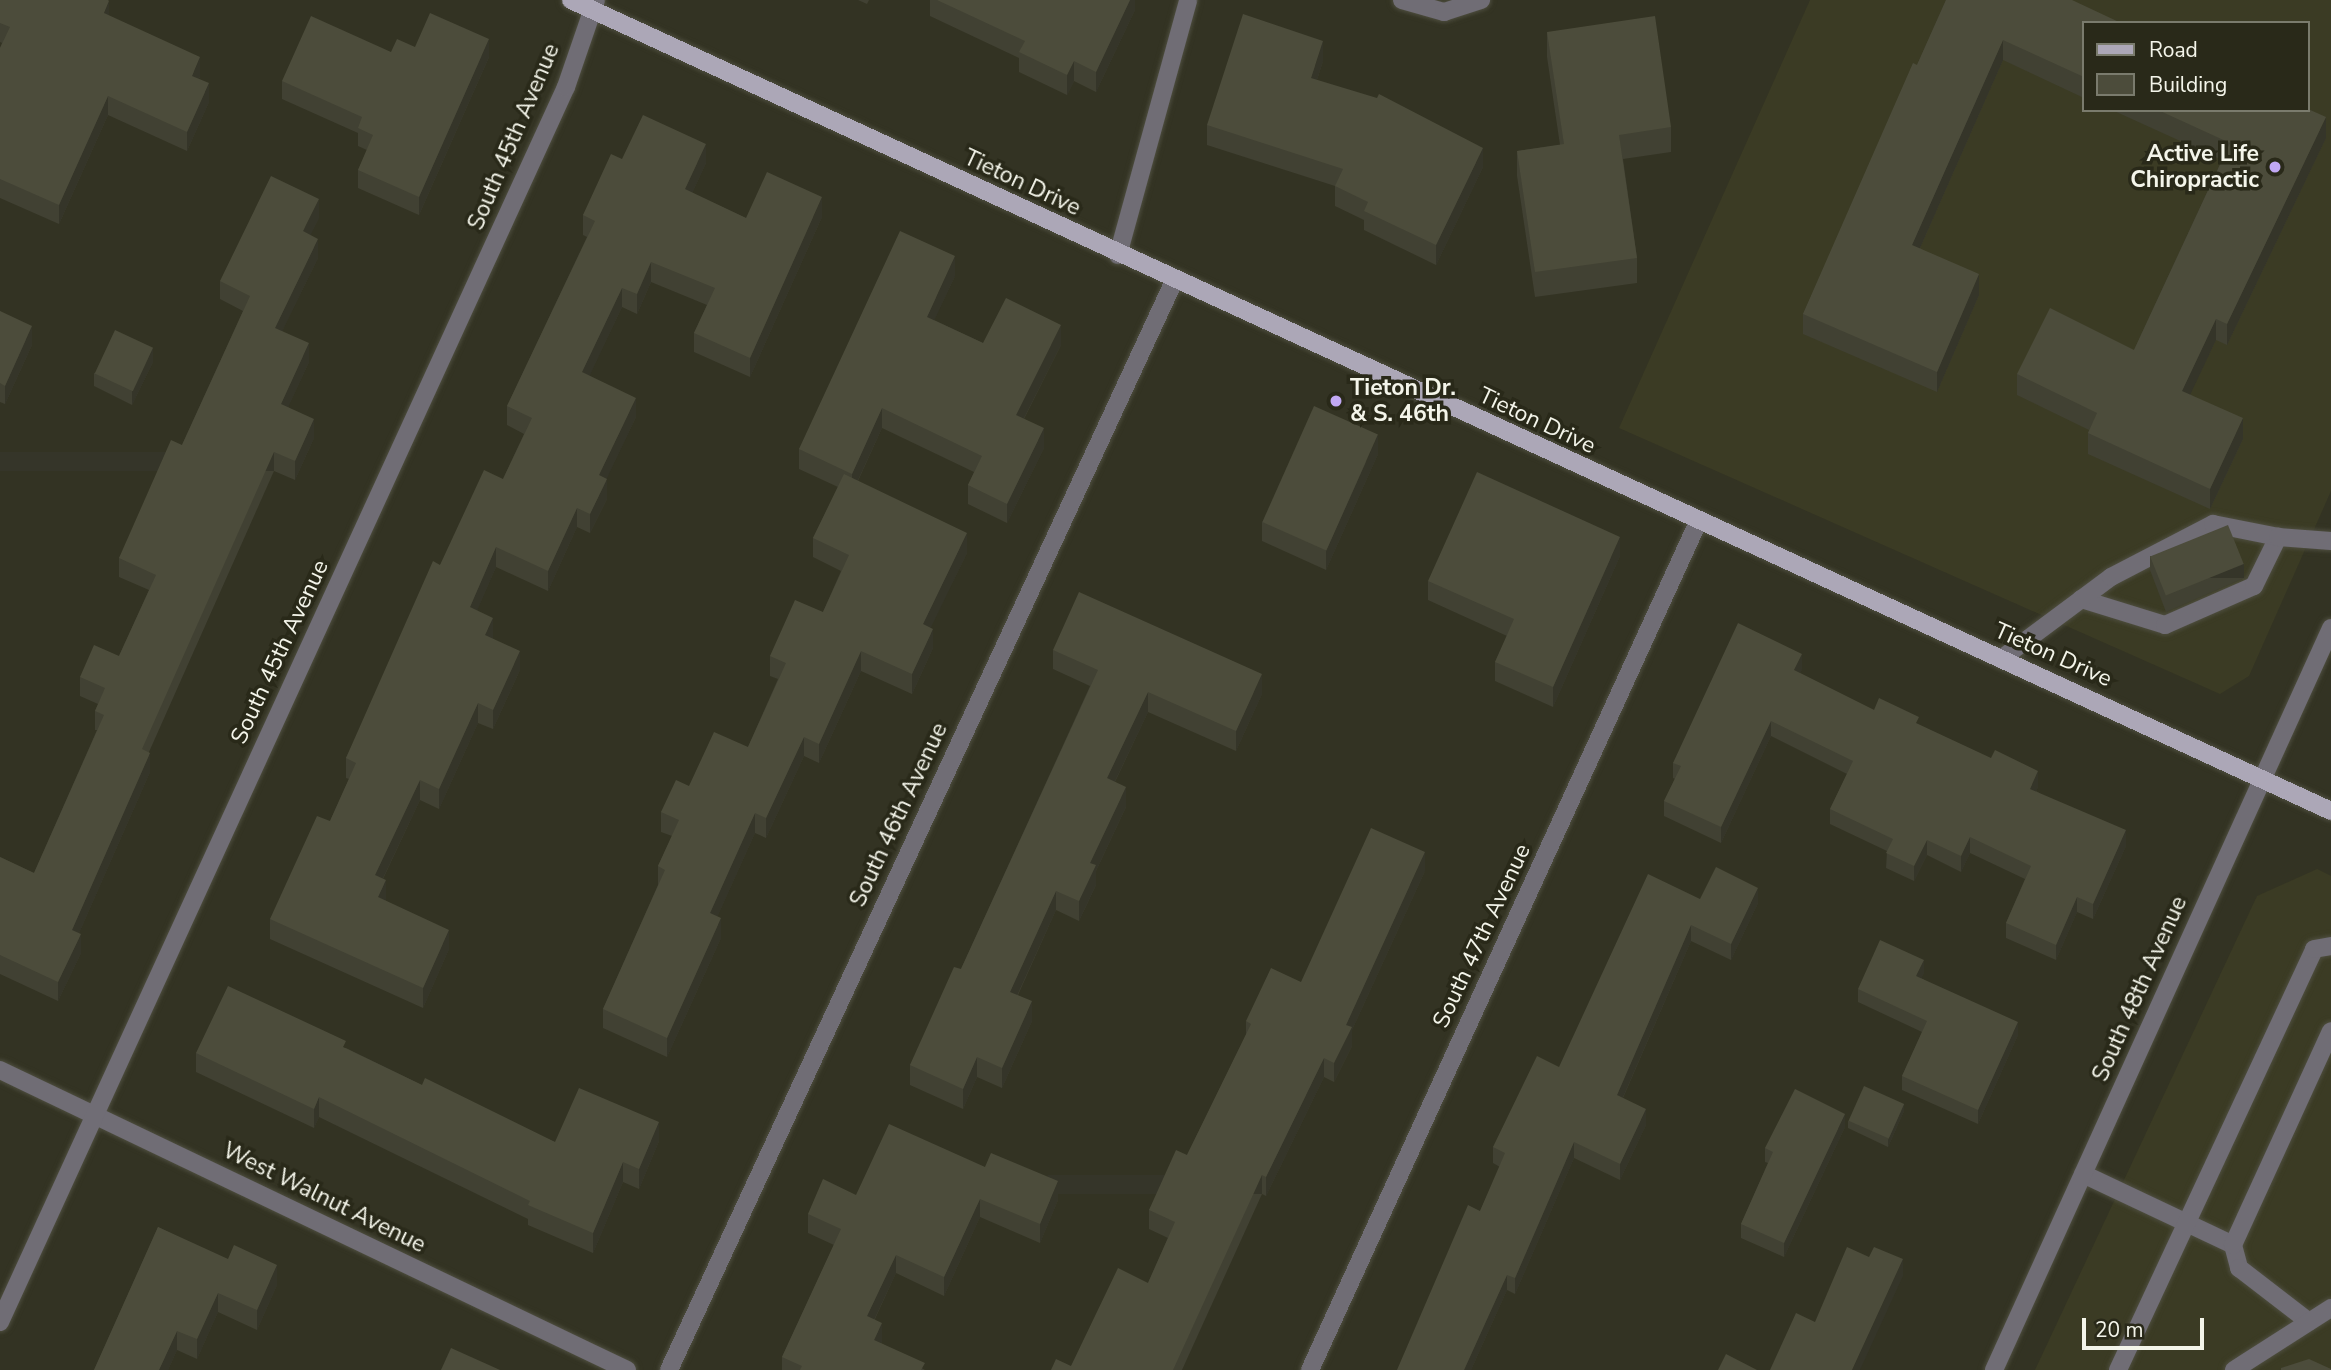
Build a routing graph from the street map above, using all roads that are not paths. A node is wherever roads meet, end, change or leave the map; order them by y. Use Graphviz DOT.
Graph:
graph roads {
  1 [pos="572,0"];
  2 [pos="1188,0"];
  3 [pos="1402,0"];
  4 [pos="1481,0"];
  5 [pos="594,5"];
  6 [pos="1118,255"];
  7 [pos="1174,281"];
  8 [pos="1698,522"];
  9 [pos="2278,537"];
  10 [pos="2331,541"];
  11 [pos="2081,599"];
  12 [pos="2331,628"];
  13 [pos="2001,659"];
  14 [pos="2263,777"];
  15 [pos="2331,811"];
  16 [pos="2331,946"];
  17 [pos="2331,1031"];
  18 [pos="0,1070"];
  19 [pos="95,1115"];
  20 [pos="2083,1174"];
  21 [pos="2188,1224"];
  22 [pos="2233,1245"];
  23 [pos="2331,1308"];
  24 [pos="0,1322"];
  25 [pos="2309,1322"];
  26 [pos="627,1370"];
  27 [pos="668,1370"];
  28 [pos="1310,1370"];
  29 [pos="1994,1370"];
  30 [pos="2118,1370"];
  31 [pos="2234,1370"];
  1 -- 5 [label="main road, Tieton Drive"];
  2 -- 6 [label="street"];
  3 -- 4 [label="street"];
  5 -- 6 [label="main road, Tieton Drive"];
  5 -- 19 [label="street, South 45th Avenue"];
  6 -- 7 [label="main road, Tieton Drive"];
  7 -- 8 [label="main road, Tieton Drive"];
  7 -- 27 [label="street, South 46th Avenue"];
  8 -- 13 [label="main road, Tieton Drive"];
  8 -- 28 [label="street, South 47th Avenue"];
  9 -- 10 [label="street"];
  9 -- 11 [label="street"];
  9 -- 11 [label="street"];
  11 -- 13 [label="street"];
  12 -- 14 [label="street, South 48th Avenue"];
  13 -- 14 [label="main road, Tieton Drive"];
  14 -- 15 [label="main road, Tieton Drive"];
  14 -- 20 [label="street, South 48th Avenue"];
  16 -- 21 [label="street"];
  17 -- 22 [label="street"];
  18 -- 19 [label="street, West Walnut Avenue"];
  19 -- 24 [label="street, South 45th Avenue"];
  19 -- 26 [label="street, West Walnut Avenue"];
  20 -- 21 [label="street"];
  20 -- 29 [label="street, South 48th Avenue"];
  21 -- 22 [label="street"];
  21 -- 30 [label="street"];
  22 -- 25 [label="street"];
  23 -- 25 [label="street"];
  25 -- 31 [label="street"];
}
